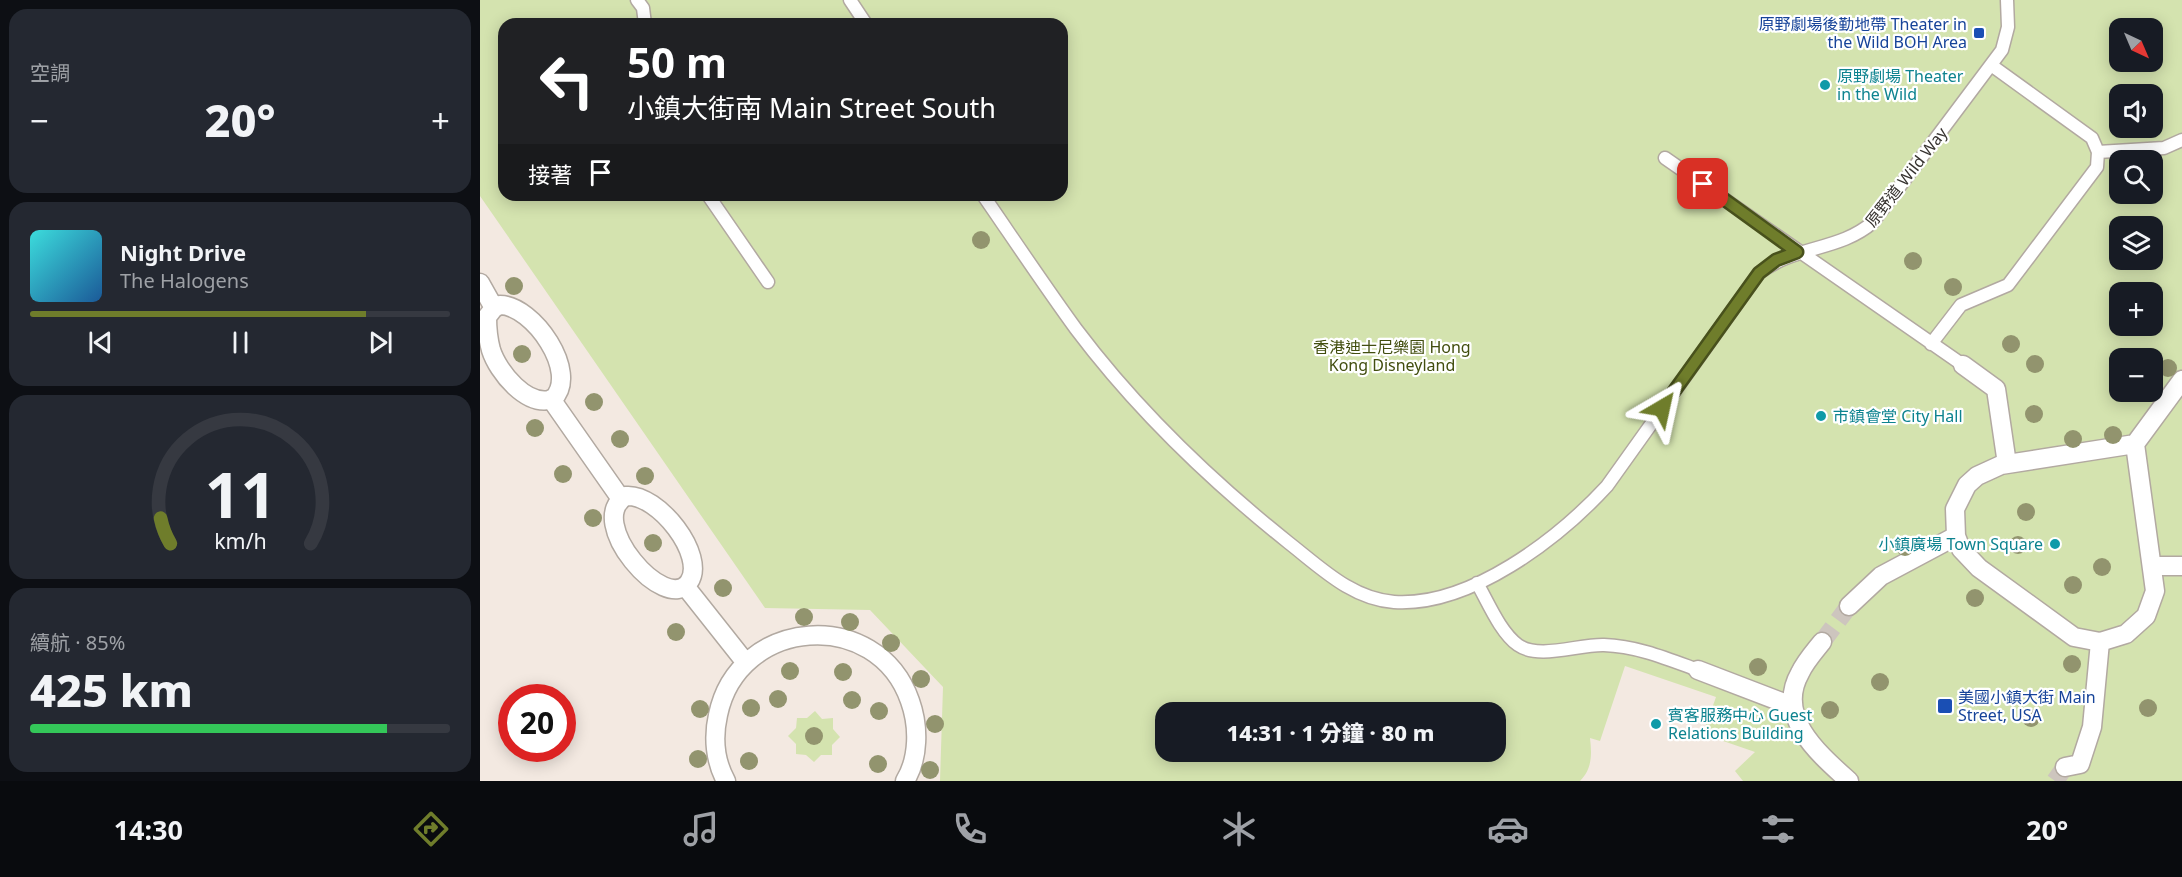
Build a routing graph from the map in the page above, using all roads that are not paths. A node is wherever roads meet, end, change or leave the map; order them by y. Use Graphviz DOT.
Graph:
graph roads {
  1 [pos="637,0"];
  2 [pos="850,0"];
  3 [pos="2007,0"];
  4 [pos="644,18"];
  5 [pos="862,18"];
  6 [pos="1991,65"];
  7 [pos="2182,140"];
  8 [pos="2098,152"];
  9 [pos="1665,158"];
  10 [pos="712,201"];
  11 [pos="987,201"];
  12 [pos="1797,252"];
  13 [pos="768,282"];
  14 [pos="480,283"];
  15 [pos="494,308"];
  16 [pos="1931,344"];
  17 [pos="1963,365"];
  18 [pos="2182,380"];
  19 [pos="551,399"];
  20 [pos="2135,444"];
  21 [pos="2007,464"];
  22 [pos="621,499"];
  23 [pos="1956,536"];
  24 [pos="2153,566"];
  25 [pos="2182,566"];
  26 [pos="1477,583"];
  27 [pos="685,586"];
  28 [pos="1849,606"];
  29 [pos="1822,642"];
  30 [pos="2100,642"];
  31 [pos="746,663"];
  32 [pos="1698,670"];
  33 [pos="1792,706"];
  34 [pos="2065,767"];
  35 [pos="726,781"];
  36 [pos="904,781"];
  37 [pos="1849,781"];
  1 -- 4 [label="lane"];
  2 -- 5 [label="lane"];
  3 -- 6 [label="lane, 原野道 Wild Way"];
  6 -- 8 [label="lane"];
  6 -- 12 [label="lane, 原野道 Wild Way"];
  7 -- 8 [label="lane"];
  8 -- 16 [label="lane"];
  9 -- 12 [label="lane"];
  10 -- 13 [label="lane"];
  11 -- 26 [label="lane, 原野道 Wild Way"];
  12 -- 16 [label="lane"];
  12 -- 26 [label="lane, 原野道 Wild Way"];
  14 -- 15 [label="street"];
  15 -- 19 [label="street"];
  15 -- 19 [label="street"];
  16 -- 17 [label="lane"];
  17 -- 21 [label="street"];
  18 -- 20 [label="street"];
  19 -- 22 [label="street"];
  20 -- 21 [label="street"];
  20 -- 24 [label="street"];
  21 -- 23 [label="street"];
  22 -- 27 [label="street"];
  22 -- 27 [label="street"];
  23 -- 28 [label="street"];
  23 -- 30 [label="street"];
  24 -- 25 [label="street"];
  24 -- 30 [label="street"];
  26 -- 32 [label="lane"];
  27 -- 31 [label="street"];
  29 -- 33 [label="street"];
  30 -- 34 [label="street"];
  31 -- 35 [label="street"];
  31 -- 36 [label="street"];
  32 -- 33 [label="street"];
  33 -- 37 [label="street"];
}
